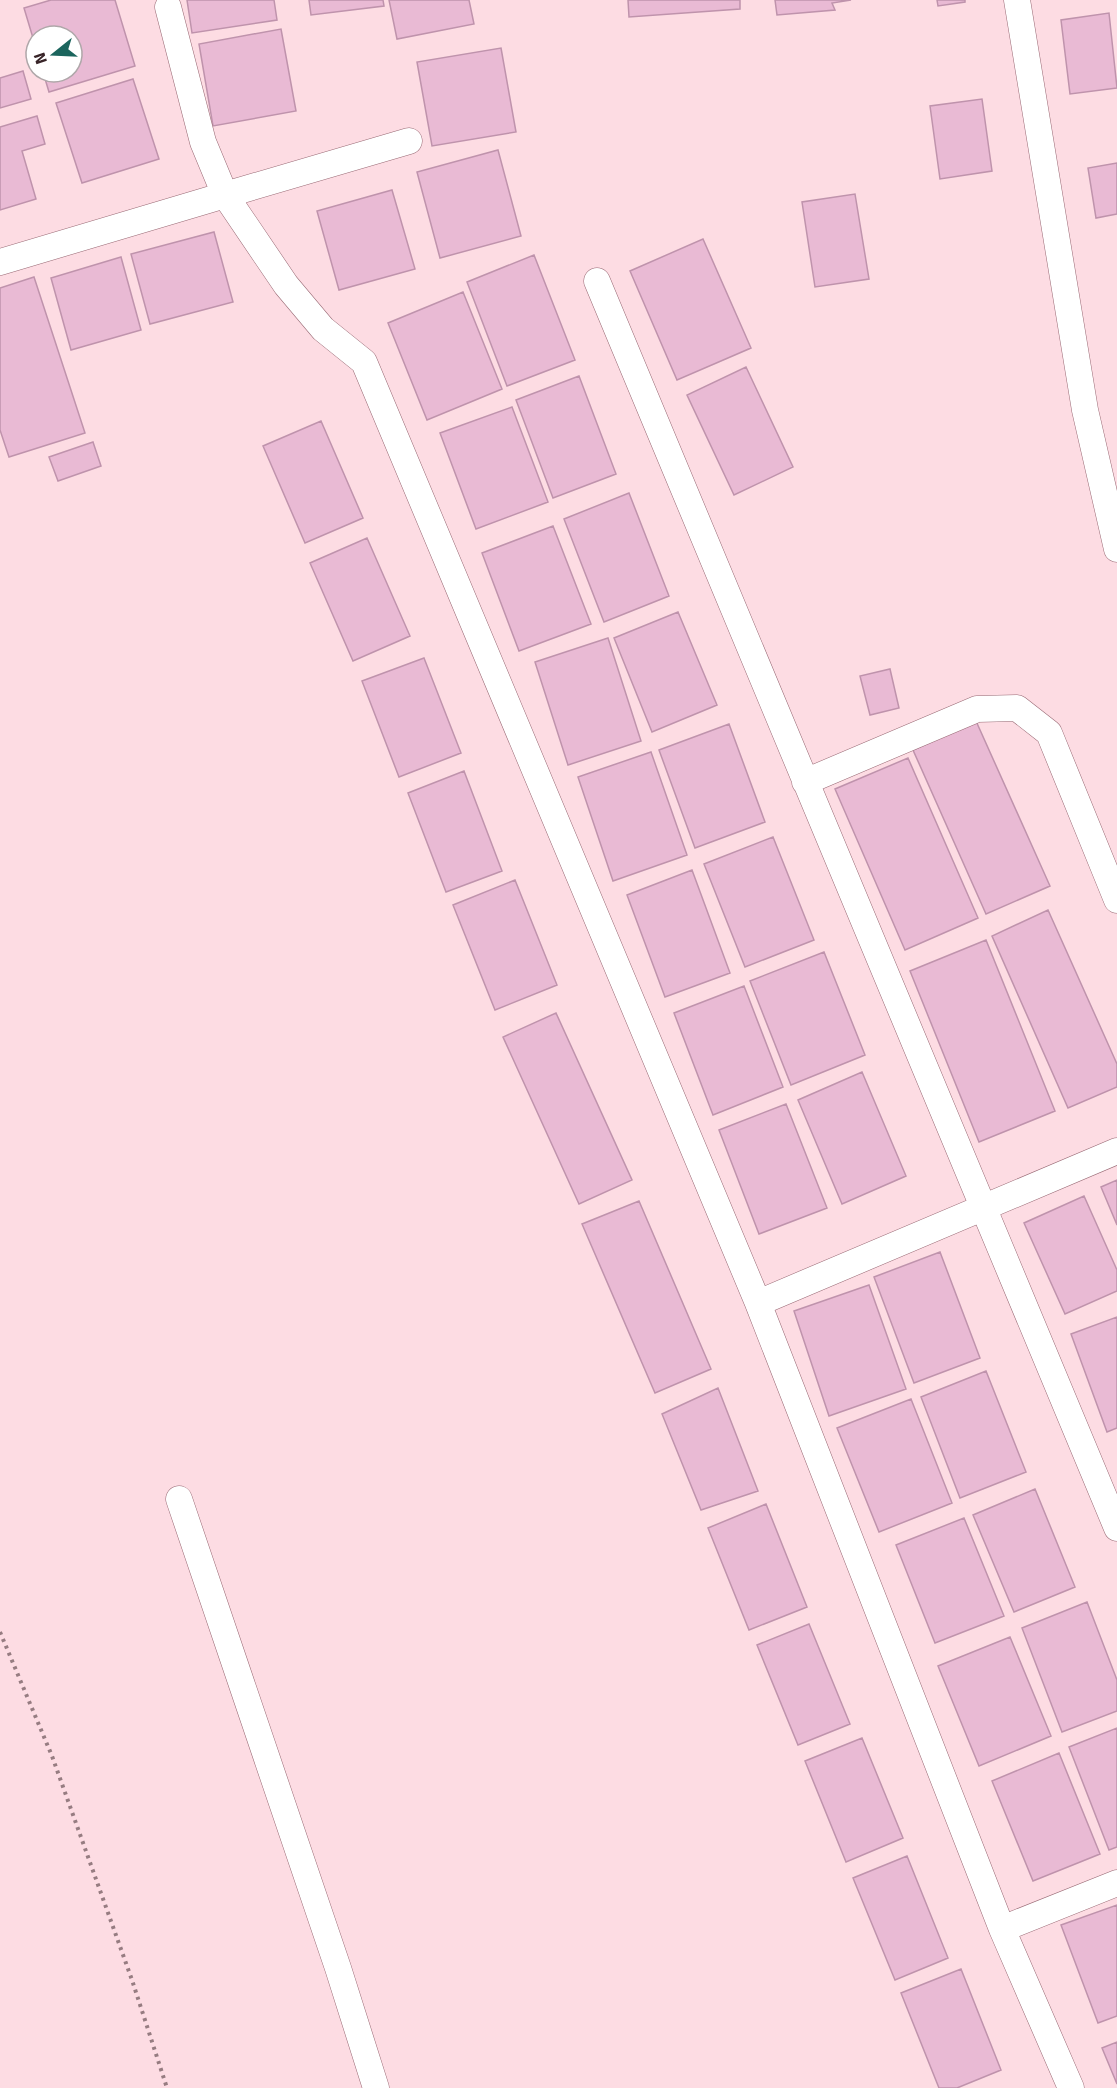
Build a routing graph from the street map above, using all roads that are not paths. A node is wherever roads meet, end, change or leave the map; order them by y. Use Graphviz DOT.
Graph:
graph roads {
  1 [pos="1017,0"];
  2 [pos="168,7"];
  3 [pos="409,141"];
  4 [pos="225,195"];
  5 [pos="0,262"];
  6 [pos="597,281"];
  7 [pos="1116,539"];
  8 [pos="806,782"];
  9 [pos="1117,900"];
  10 [pos="1117,1151"];
  11 [pos="983,1208"];
  12 [pos="758,1304"];
  13 [pos="179,1500"];
  14 [pos="1117,1528"];
  15 [pos="1117,1884"];
  16 [pos="1002,1929"];
  17 [pos="376,2088"];
  18 [pos="1071,2088"];
  1 -- 7 [label="street"];
  2 -- 4 [label="street"];
  3 -- 4 [label="street"];
  4 -- 5 [label="street"];
  4 -- 12 [label="street"];
  6 -- 8 [label="street"];
  8 -- 9 [label="street"];
  8 -- 11 [label="street"];
  10 -- 11 [label="street"];
  11 -- 12 [label="street"];
  11 -- 14 [label="street"];
  12 -- 16 [label="street"];
  13 -- 17 [label="street"];
  15 -- 16 [label="street"];
  16 -- 18 [label="street"];
}
